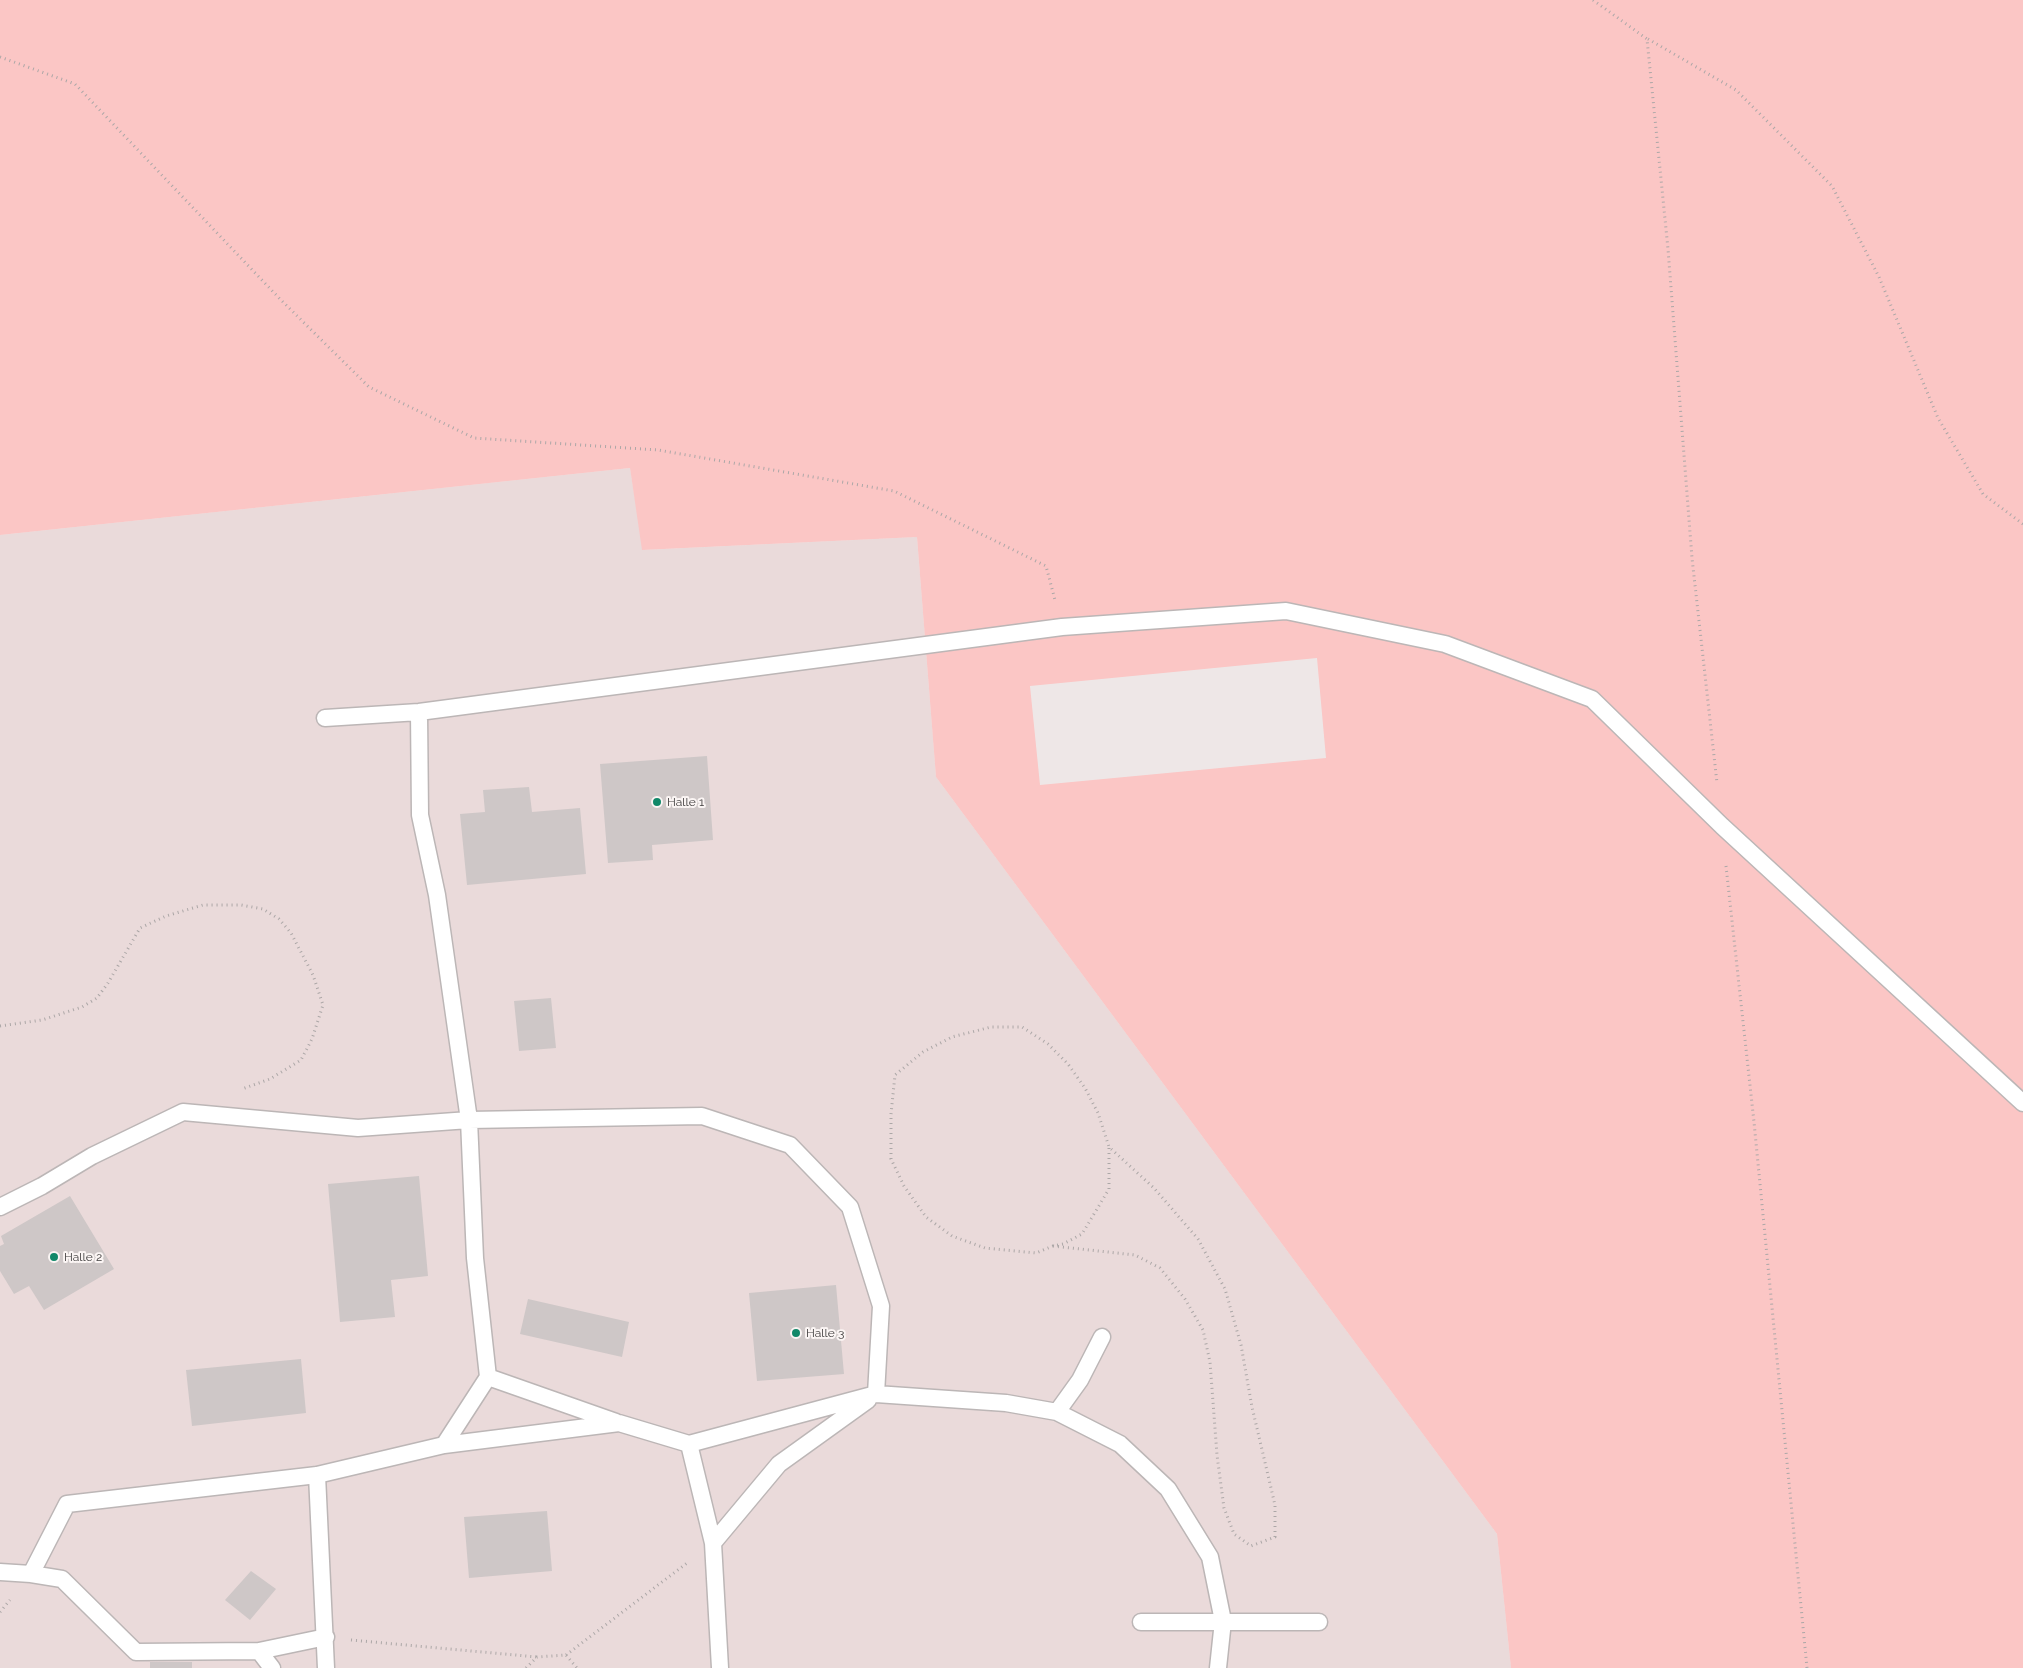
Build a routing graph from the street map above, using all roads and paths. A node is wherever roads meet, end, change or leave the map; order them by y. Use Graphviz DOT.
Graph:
graph roads {
  1 [pos="1593,0"];
  2 [pos="1647,39"];
  3 [pos="0,57"];
  4 [pos="2023,524"];
  5 [pos="1062,627"];
  6 [pos="419,712"];
  7 [pos="325,718"];
  8 [pos="1722,826"];
  9 [pos="0,1026"];
  10 [pos="235,1092"];
  11 [pos="2023,1103"];
  12 [pos="469,1120"];
  13 [pos="1109,1146"];
  14 [pos="0,1207"];
  15 [pos="1053,1246"];
  16 [pos="1102,1337"];
  17 [pos="488,1377"];
  18 [pos="876,1394"];
  19 [pos="1057,1412"];
  20 [pos="619,1423"];
  21 [pos="689,1444"];
  22 [pos="444,1445"];
  23 [pos="317,1475"];
  24 [pos="713,1543"];
  25 [pos="0,1572"];
  26 [pos="31,1574"];
  27 [pos="1223,1621"];
  28 [pos="1141,1622"];
  29 [pos="1319,1622"];
  30 [pos="326,1637"];
  31 [pos="259,1650"];
  32 [pos="566,1655"];
  33 [pos="537,1657"];
  34 [pos="272,1668"];
  35 [pos="326,1668"];
  36 [pos="526,1668"];
  37 [pos="577,1668"];
  38 [pos="720,1668"];
  39 [pos="1218,1668"];
  40 [pos="1807,1668"];
  1 -- 2 [label="path"];
  2 -- 4 [label="path"];
  2 -- 8 [label="path"];
  3 -- 5 [label="path"];
  5 -- 6 [label="lane"];
  5 -- 8 [label="lane"];
  6 -- 7 [label="lane"];
  6 -- 12 [label="lane"];
  8 -- 11 [label="lane"];
  8 -- 40 [label="path"];
  9 -- 10 [label="path"];
  12 -- 14 [label="lane"];
  12 -- 17 [label="lane"];
  12 -- 18 [label="lane"];
  13 -- 15 [label="path"];
  13 -- 15 [label="path"];
  13 -- 15 [label="path"];
  16 -- 19 [label="lane"];
  17 -- 20 [label="lane"];
  17 -- 22 [label="lane"];
  18 -- 19 [label="lane"];
  18 -- 21 [label="lane"];
  18 -- 24 [label="lane"];
  19 -- 27 [label="lane"];
  20 -- 21 [label="lane"];
  20 -- 22 [label="lane"];
  21 -- 24 [label="lane"];
  22 -- 23 [label="lane"];
  23 -- 26 [label="lane"];
  23 -- 30 [label="lane"];
  24 -- 32 [label="path"];
  24 -- 38 [label="lane"];
  25 -- 26 [label="lane"];
  26 -- 31 [label="lane"];
  27 -- 28 [label="lane"];
  27 -- 29 [label="lane"];
  27 -- 39 [label="lane"];
  30 -- 31 [label="lane"];
  30 -- 33 [label="path"];
  30 -- 35 [label="lane"];
  31 -- 34 [label="lane"];
  32 -- 33 [label="path"];
  32 -- 37 [label="path"];
  33 -- 36 [label="path"];
}
